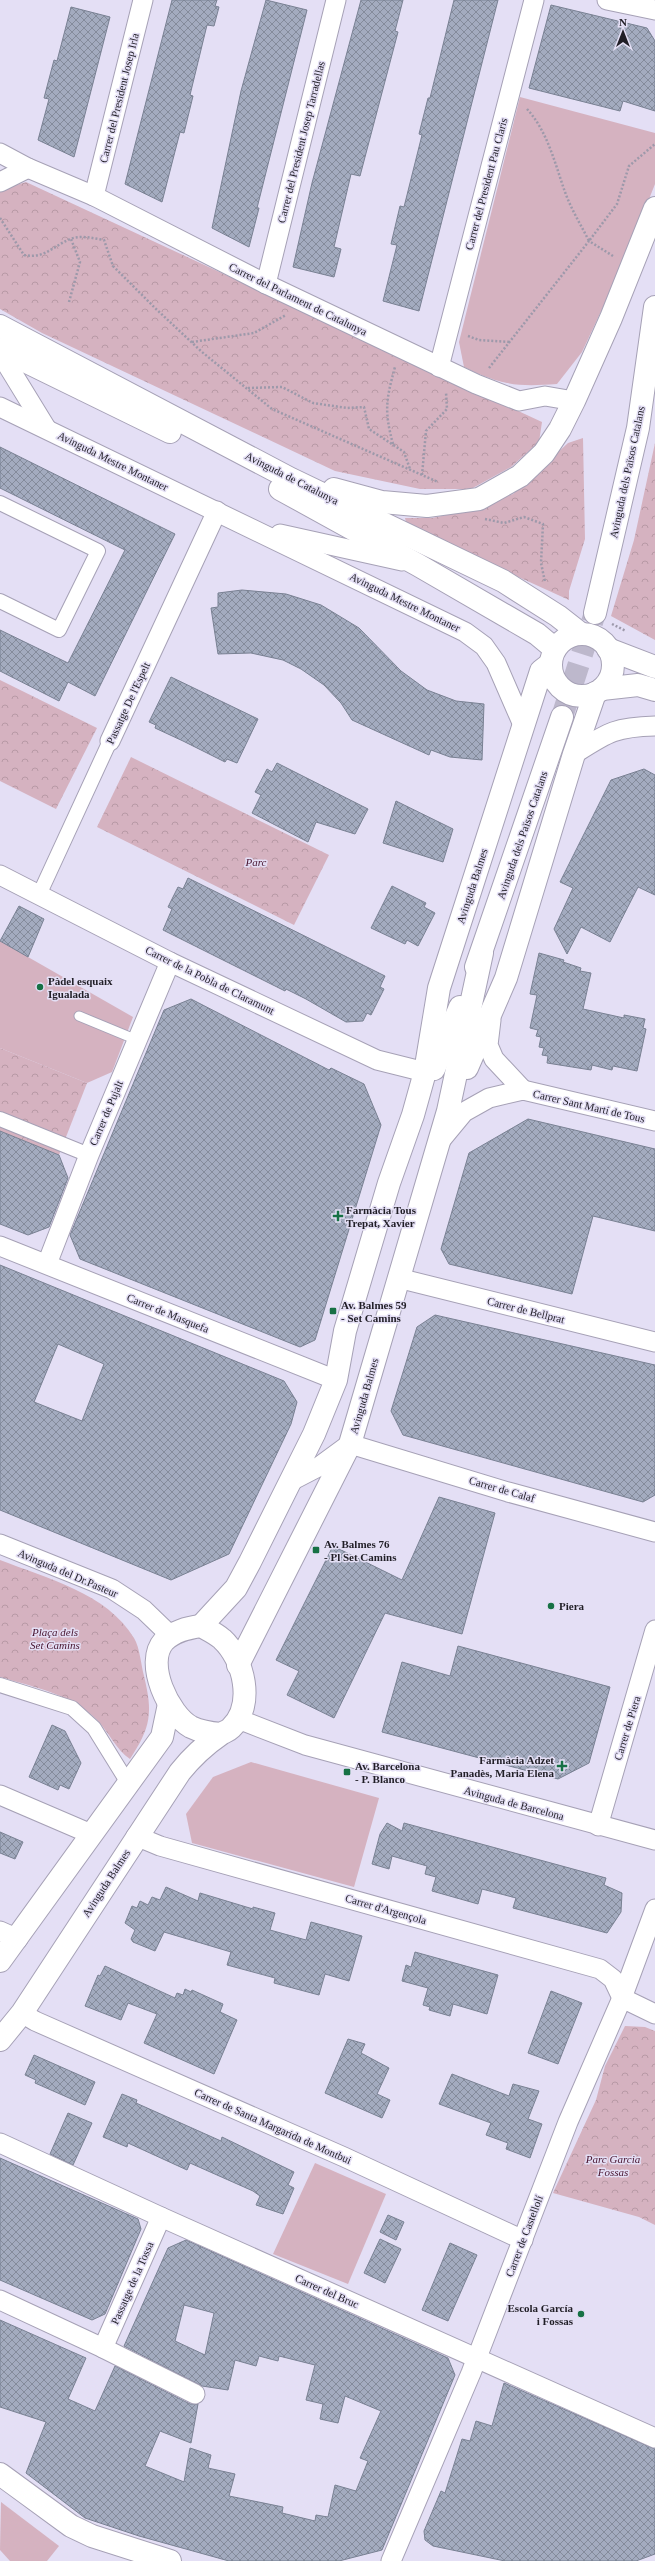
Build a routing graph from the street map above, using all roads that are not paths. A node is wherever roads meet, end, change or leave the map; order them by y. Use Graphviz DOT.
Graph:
graph roads {
  1 [pos="144,0"];
  2 [pos="336,0"];
  3 [pos="534,0"];
  4 [pos="607,0"];
  5 [pos="655,10"];
  6 [pos="0,153"];
  7 [pos="28,168"];
  8 [pos="0,182"];
  9 [pos="94,196"];
  10 [pos="655,208"];
  11 [pos="266,284"];
  12 [pos="655,307"];
  13 [pos="0,326"];
  14 [pos="0,349"];
  15 [pos="0,353"];
  16 [pos="442,369"];
  17 [pos="574,401"];
  18 [pos="655,404"];
  19 [pos="0,407"];
  20 [pos="46,428"];
  21 [pos="638,428"];
  22 [pos="291,479"];
  23 [pos="0,503"];
  24 [pos="217,511"];
  25 [pos="244,525"];
  26 [pos="418,565"];
  27 [pos="0,601"];
  28 [pos="602,617"];
  29 [pos="581,634"];
  30 [pos="608,648"];
  31 [pos="553,656"];
  32 [pos="655,666"];
  33 [pos="655,690"];
  34 [pos="598,691"];
  35 [pos="562,717"];
  36 [pos="523,725"];
  37 [pos="655,726"];
  38 [pos="110,742"];
  39 [pos="574,754"];
  40 [pos="0,876"];
  41 [pos="39,895"];
  42 [pos="482,953"];
  43 [pos="170,962"];
  44 [pos="492,1013"];
  45 [pos="79,1016"];
  46 [pos="137,1040"];
  47 [pos="425,1072"];
  48 [pos="522,1090"];
  49 [pos="448,1111"];
  50 [pos="413,1115"];
  51 [pos="0,1119"];
  52 [pos="655,1121"];
  53 [pos="437,1145"];
  54 [pos="88,1155"];
  55 [pos="0,1246"];
  56 [pos="47,1264"];
  57 [pos="398,1278"];
  58 [pos="655,1342"];
  59 [pos="336,1380"];
  60 [pos="350,1444"];
  61 [pos="291,1481"];
  62 [pos="655,1532"];
  63 [pos="0,1544"];
  64 [pos="201,1626"];
  65 [pos="655,1630"];
  66 [pos="171,1636"];
  67 [pos="238,1665"];
  68 [pos="0,1685"];
  69 [pos="169,1704"];
  70 [pos="238,1719"];
  71 [pos="221,1734"];
  72 [pos="128,1783"];
  73 [pos="0,1795"];
  74 [pos="598,1826"];
  75 [pos="91,1834"];
  76 [pos="136,1836"];
  77 [pos="655,1840"];
  78 [pos="655,1909"];
  79 [pos="9,1935"];
  80 [pos="0,1961"];
  81 [pos="622,1998"];
  82 [pos="22,2013"];
  83 [pos="655,2014"];
  84 [pos="0,2040"];
  85 [pos="0,2143"];
  86 [pos="161,2217"];
  87 [pos="523,2240"];
  88 [pos="0,2300"];
  89 [pos="103,2348"];
  90 [pos="476,2357"];
  91 [pos="195,2394"];
  92 [pos="655,2438"];
  93 [pos="0,2474"];
  94 [pos="170,2561"];
  95 [pos="391,2561"];
  1 -- 9 [label="street, Carrer del President Josep Irla"];
  2 -- 11 [label="street, Carrer del President Josep Tarradellas"];
  3 -- 16 [label="street, Carrer del President Pau Claris"];
  4 -- 5 [label="street"];
  6 -- 7 [label="street, Carrer del Parlament de Catalunya"];
  7 -- 8 [label="street"];
  7 -- 9 [label="street, Carrer del Parlament de Catalunya"];
  9 -- 11 [label="street, Carrer del Parlament de Catalunya"];
  10 -- 17 [label="street"];
  11 -- 16 [label="street, Carrer del Parlament de Catalunya"];
  12 -- 21 [label="street, Avinguda dels Països Catalans"];
  13 -- 22 [label="street, Avinguda de Catalunya"];
  14 -- 26 [label="street, Avinguda de Catalunya"];
  15 -- 20 [label="street, Avinguda Mestre Montaner"];
  16 -- 17 [label="street, Carrer del Parlament de Catalunya"];
  17 -- 22 [label="street"];
  18 -- 21 [label="street"];
  19 -- 20 [label="street, Avinguda Mestre Montaner"];
  20 -- 24 [label="street, Avinguda Mestre Montaner"];
  21 -- 28 [label="street, Avinguda dels Països Catalans"];
  22 -- 29 [label="street, Avinguda de Catalunya"];
  23 -- 27 [label="street"];
  24 -- 25 [label="street, Avinguda Mestre Montaner"];
  24 -- 38 [label="street, Passatge De l'Espelt"];
  25 -- 26 [label="street, Avinguda Mestre Montaner"];
  25 -- 36 [label="street, Avinguda Mestre Montaner"];
  26 -- 31 [label="street, Avinguda de Catalunya"];
  29 -- 30 [label="street"];
  29 -- 31 [label="street"];
  30 -- 32 [label="street"];
  30 -- 34 [label="street"];
  31 -- 34 [label="street"];
  31 -- 36 [label="street, Avinguda Balmes"];
  33 -- 34 [label="street"];
  34 -- 39 [label="street, Avinguda Balmes"];
  35 -- 42 [label="street, Avinguda dels Països Catalans"];
  36 -- 47 [label="street, Avinguda Balmes"];
  37 -- 39 [label="street"];
  38 -- 41 [label="street, Passatge De l'Espelt"];
  39 -- 44 [label="street, Avinguda Balmes"];
  40 -- 41 [label="street, Carrer de la Pobla de Claramunt"];
  41 -- 43 [label="street, Carrer de la Pobla de Claramunt"];
  42 -- 49 [label="street, Avinguda Balmes"];
  42 -- 50 [label="street, Avinguda Balmes"];
  43 -- 46 [label="street, Carrer de Pujalt"];
  43 -- 47 [label="street, Carrer de la Pobla de Claramunt"];
  44 -- 48 [label="street"];
  44 -- 49 [label="street, Avinguda Balmes"];
  45 -- 46 [label="lane"];
  46 -- 54 [label="street, Carrer de Pujalt"];
  47 -- 50 [label="street, Avinguda Balmes"];
  48 -- 52 [label="street, Carrer Sant Martí de Tous"];
  48 -- 53 [label="street"];
  49 -- 53 [label="street, Avinguda Balmes"];
  50 -- 59 [label="street, Avinguda Balmes"];
  51 -- 54 [label="street"];
  53 -- 57 [label="street, Avinguda Balmes"];
  54 -- 56 [label="street, Carrer de Pujalt"];
  55 -- 56 [label="street, Carrer de Masquefa"];
  56 -- 59 [label="street, Carrer de Masquefa"];
  57 -- 58 [label="street, Carrer de Bellprat"];
  57 -- 60 [label="street, Avinguda Balmes"];
  59 -- 61 [label="street, Avinguda Balmes"];
  60 -- 61 [label="street"];
  60 -- 62 [label="street, Carrer de Calaf"];
  60 -- 67 [label="street, Avinguda Balmes"];
  61 -- 64 [label="street, Avinguda Balmes"];
  63 -- 66 [label="street, Avinguda del Dr.Pasteur"];
  64 -- 66 [label="street"];
  64 -- 67 [label="street"];
  65 -- 74 [label="street, Carrer de Piera"];
  66 -- 69 [label="street"];
  67 -- 70 [label="street"];
  68 -- 72 [label="street"];
  69 -- 71 [label="street"];
  69 -- 72 [label="street"];
  70 -- 71 [label="street"];
  70 -- 74 [label="street, Avinguda de Barcelona"];
  71 -- 76 [label="street, Avinguda Balmes"];
  72 -- 75 [label="street"];
  73 -- 75 [label="street"];
  74 -- 77 [label="street, Avinguda de Barcelona"];
  75 -- 79 [label="street"];
  76 -- 81 [label="street, Carrer d'Argençola"];
  76 -- 82 [label="street, Avinguda Balmes"];
  78 -- 81 [label="street, Carrer de Castellolí"];
  79 -- 80 [label="street"];
  81 -- 83 [label="street"];
  81 -- 87 [label="street, Carrer de Castellolí"];
  82 -- 84 [label="street, Avinguda Balmes"];
  82 -- 87 [label="street, Carrer de Santa Margarida de Montbui"];
  85 -- 86 [label="street, Carrer del Bruc"];
  86 -- 89 [label="street, Passatge de la Tossa"];
  86 -- 90 [label="street, Carrer del Bruc"];
  87 -- 90 [label="street, Carrer de Castellolí"];
  88 -- 89 [label="street"];
  89 -- 91 [label="street"];
  90 -- 92 [label="street, Carrer del Bruc"];
  90 -- 95 [label="street, Carrer de Castellolí"];
  93 -- 94 [label="street"];
}
